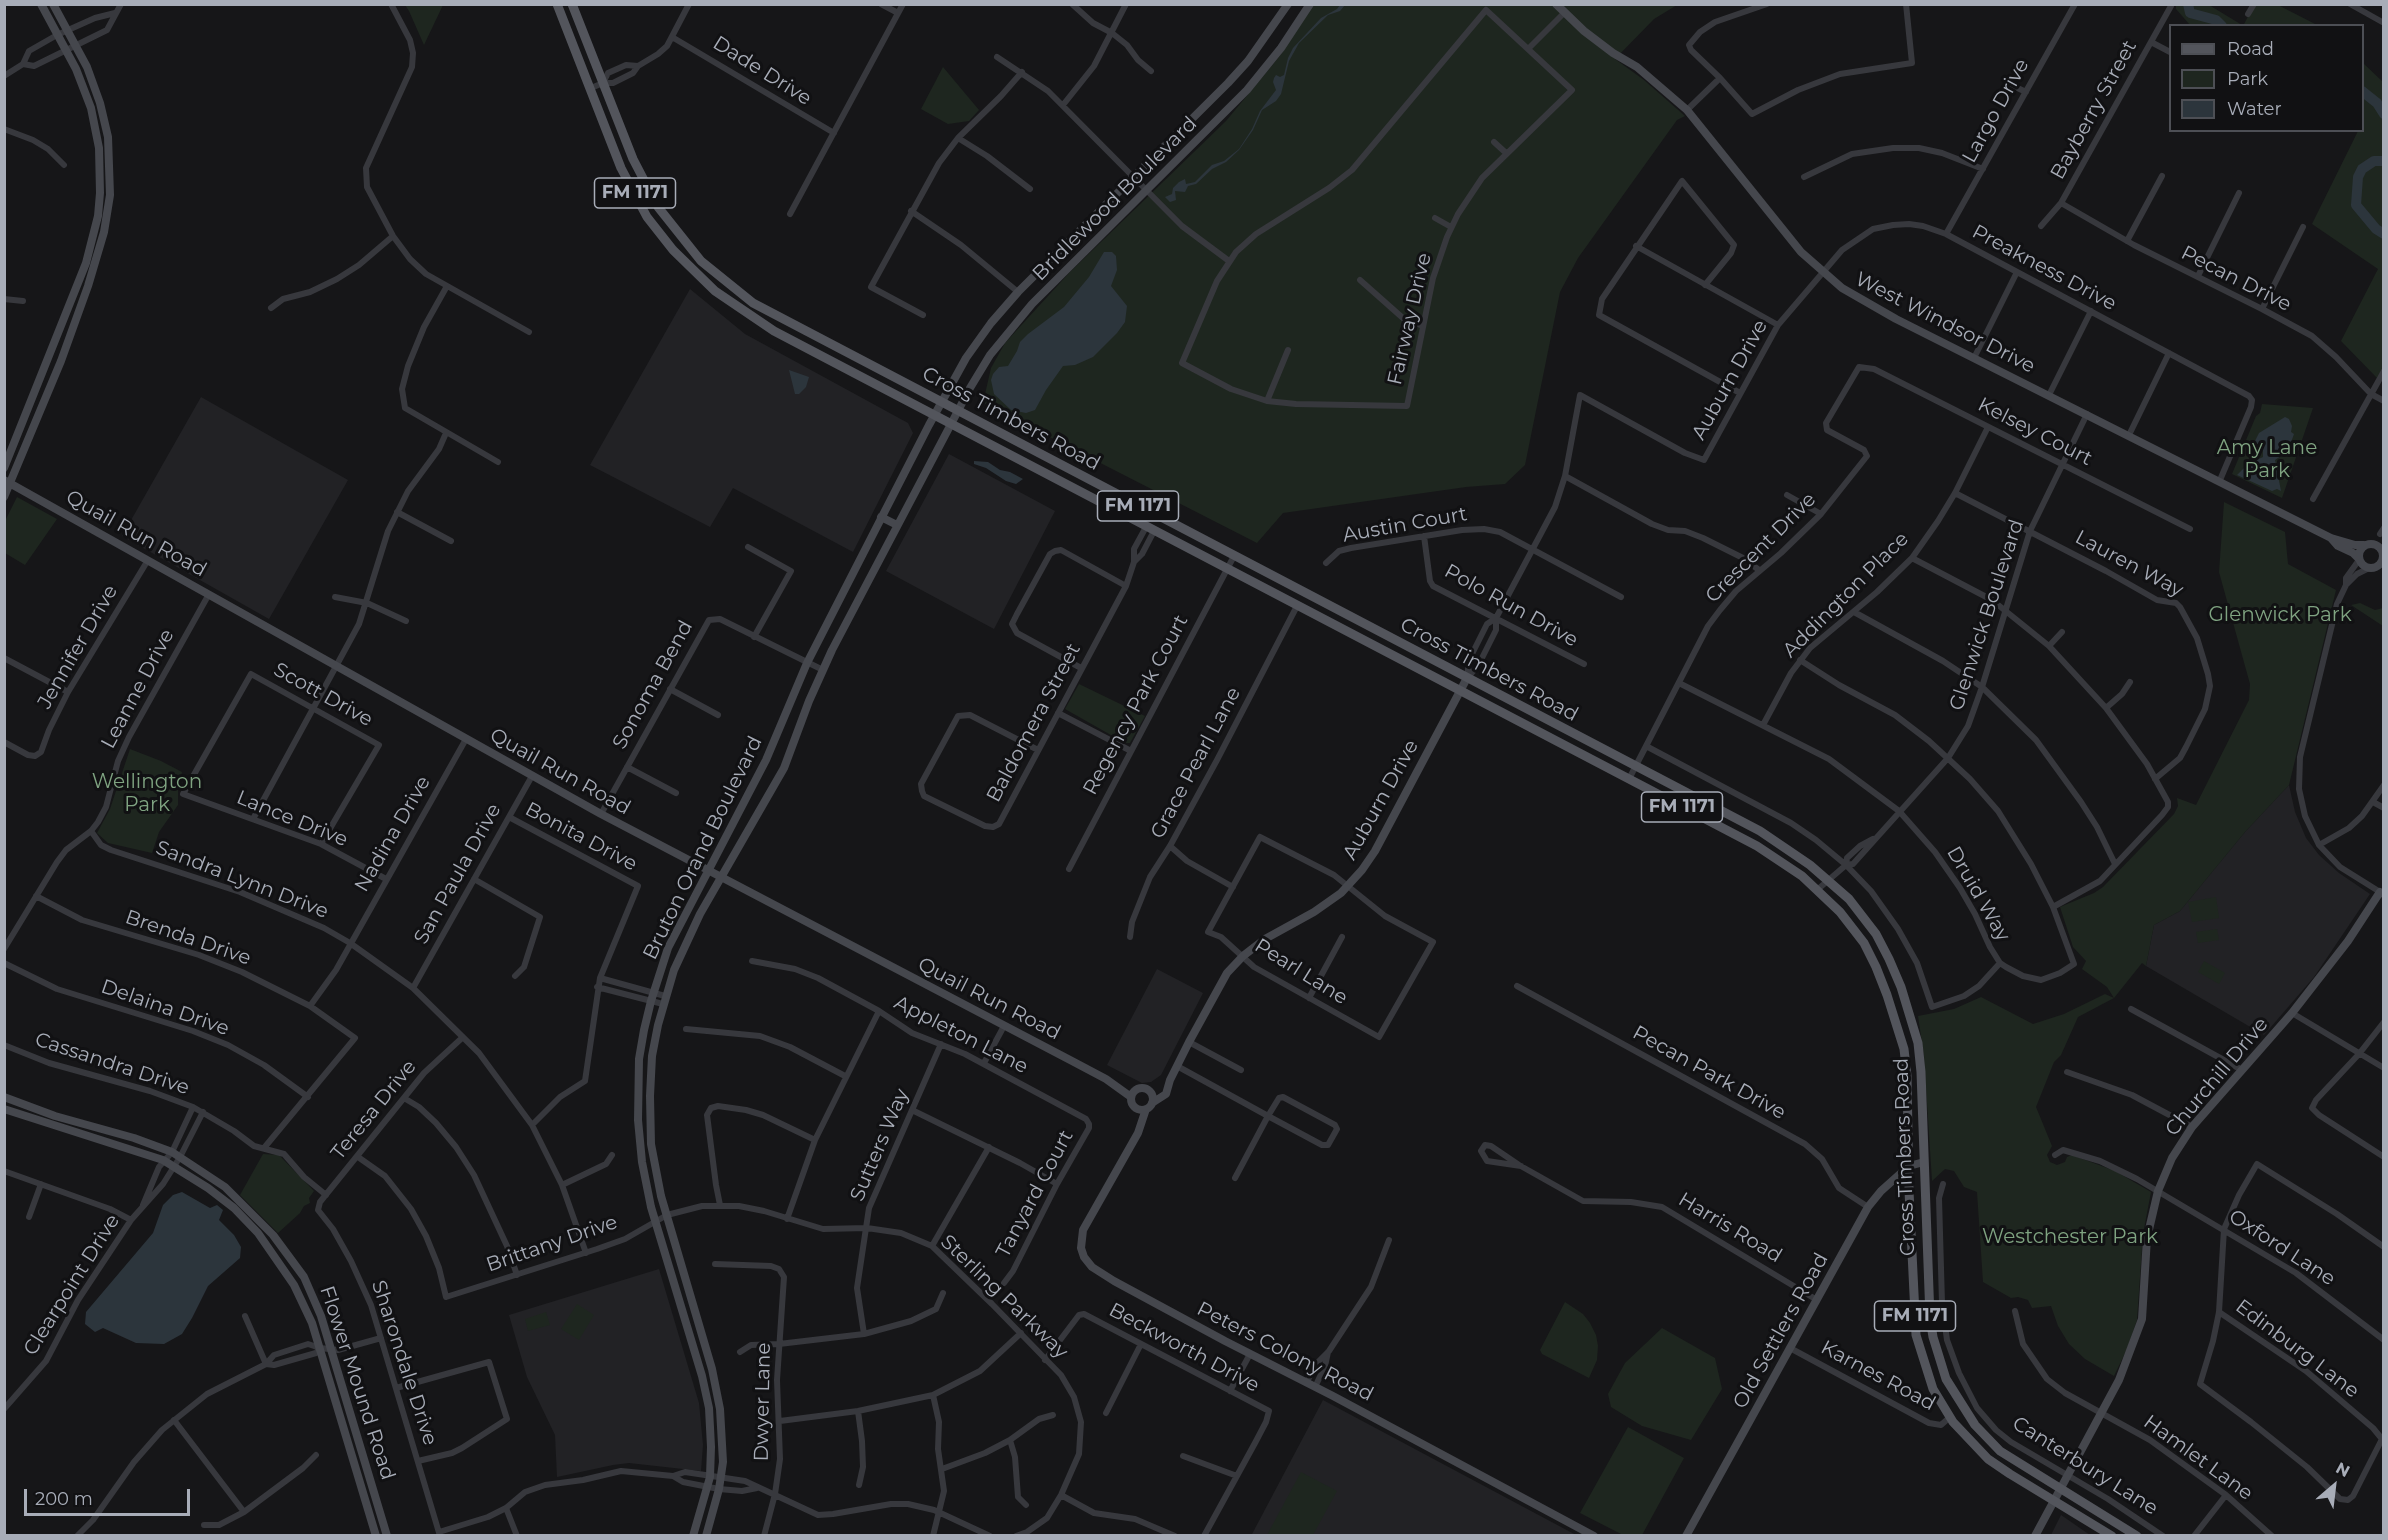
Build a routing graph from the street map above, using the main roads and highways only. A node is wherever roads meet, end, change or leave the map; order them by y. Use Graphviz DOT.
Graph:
graph roads {
  1 [pos="41,4"];
  2 [pos="53,4"];
  3 [pos="556,4"];
  4 [pos="572,4"];
  5 [pos="1288,4"];
  6 [pos="1310,4"];
  7 [pos="1556,4"];
  8 [pos="100,194"];
  9 [pos="110,195"];
  10 [pos="753,303"];
  11 [pos="747,314"];
  12 [pos="942,401"];
  13 [pos="958,410"];
  14 [pos="935,414"];
  15 [pos="952,423"];
  16 [pos="4,468"];
  17 [pos="8,482"];
  18 [pos="4,497"];
  19 [pos="881,517"];
  20 [pos="897,525"];
  21 [pos="2331,538"];
  22 [pos="2364,545"];
  23 [pos="2383,552"];
  24 [pos="2359,559"];
  25 [pos="2377,567"];
  26 [pos="1467,678"];
  27 [pos="1460,691"];
  28 [pos="708,870"];
  29 [pos="722,878"];
  30 [pos="2382,893"];
  31 [pos="1170,1080"];
  32 [pos="1150,1092"];
  33 [pos="1134,1093"];
  34 [pos="4,1097"];
  35 [pos="1145,1107"];
  36 [pos="4,1109"];
  37 [pos="1924,1161"];
  38 [pos="1909,1166"];
  39 [pos="1930,1313"];
  40 [pos="1915,1316"];
  41 [pos="2060,1487"];
  42 [pos="2053,1499"];
  43 [pos="376,1536"];
  44 [pos="387,1536"];
  45 [pos="693,1536"];
  46 [pos="706,1536"];
  47 [pos="1593,1536"];
  48 [pos="1686,1536"];
  49 [pos="2036,1536"];
  50 [pos="2112,1536"];
  51 [pos="2137,1536"];
  1 -- 8 [label="main road"];
  2 -- 9 [label="main road"];
  3 -- 11 [label="main road, Cross Timbers Road / FM 1171"];
  4 -- 10 [label="main road, Cross Timbers Road / FM 1171"];
  5 -- 12 [label="main road, Bridlewood Boulevard"];
  6 -- 13 [label="main road, Bridlewood Boulevard"];
  7 -- 21 [label="main road, West Windsor Drive"];
  8 -- 9 [label="main road"];
  8 -- 16 [label="main road"];
  9 -- 17 [label="main road"];
  10 -- 11 [label="main road"];
  10 -- 12 [label="main road, Cross Timbers Road / FM 1171"];
  11 -- 14 [label="main road, Cross Timbers Road / FM 1171"];
  12 -- 13 [label="main road, Cross Timbers Road / FM 1171"];
  12 -- 14 [label="main road, Bridlewood Boulevard"];
  13 -- 15 [label="main road, Bridlewood Boulevard"];
  13 -- 26 [label="main road, Cross Timbers Road / FM 1171"];
  14 -- 15 [label="main road, Cross Timbers Road / FM 1171"];
  14 -- 19 [label="main road, Bruton Orand Boulevard"];
  15 -- 20 [label="main road, Bruton Orand Boulevard"];
  15 -- 27 [label="main road, Cross Timbers Road / FM 1171"];
  17 -- 18 [label="main road"];
  17 -- 28 [label="main road, Quail Run Road"];
  19 -- 20 [label="main road"];
  19 -- 28 [label="main road, Bruton Orand Boulevard"];
  20 -- 29 [label="main road, Bruton Orand Boulevard"];
  21 -- 22 [label="main road, West Windsor Drive"];
  21 -- 24 [label="main road, West Windsor Drive"];
  22 -- 23 [label="main road, West Windsor Drive"];
  22 -- 24 [label="main road"];
  23 -- 25 [label="main road, West Windsor Drive"];
  24 -- 25 [label="main road, West Windsor Drive"];
  26 -- 27 [label="main road, Auburn Drive"];
  26 -- 37 [label="main road, Cross Timbers Road / FM 1171"];
  27 -- 31 [label="main road, Auburn Drive"];
  27 -- 38 [label="main road, Cross Timbers Road / FM 1171"];
  28 -- 29 [label="main road, Quail Run Road"];
  28 -- 45 [label="main road, Bruton Orand Boulevard"];
  29 -- 33 [label="main road, Quail Run Road"];
  29 -- 46 [label="main road, Bruton Orand Boulevard"];
  30 -- 41 [label="main road, Churchill Drive"];
  31 -- 32 [label="main road"];
  31 -- 35 [label="main road, Auburn Drive"];
  32 -- 33 [label="main road"];
  32 -- 35 [label="main road"];
  33 -- 35 [label="main road"];
  34 -- 44 [label="main road, Flower Mound Road"];
  35 -- 47 [label="main road, Peters Colony Road"];
  36 -- 43 [label="main road, Flower Mound Road"];
  37 -- 38 [label="main road, Old Settlers Road"];
  37 -- 39 [label="main road, Cross Timbers Road / FM 1171"];
  38 -- 40 [label="main road, Cross Timbers Road / FM 1171"];
  38 -- 48 [label="main road, Old Settlers Road"];
  39 -- 40 [label="main road"];
  39 -- 41 [label="main road, Cross Timbers Road / FM 1171"];
  40 -- 42 [label="main road, Cross Timbers Road / FM 1171"];
  41 -- 42 [label="main road, Churchill Drive"];
  41 -- 51 [label="main road, Cross Timbers Road / FM 1171"];
  42 -- 49 [label="main road, Churchill Drive"];
  42 -- 50 [label="main road, Cross Timbers Road / FM 1171"];
}
